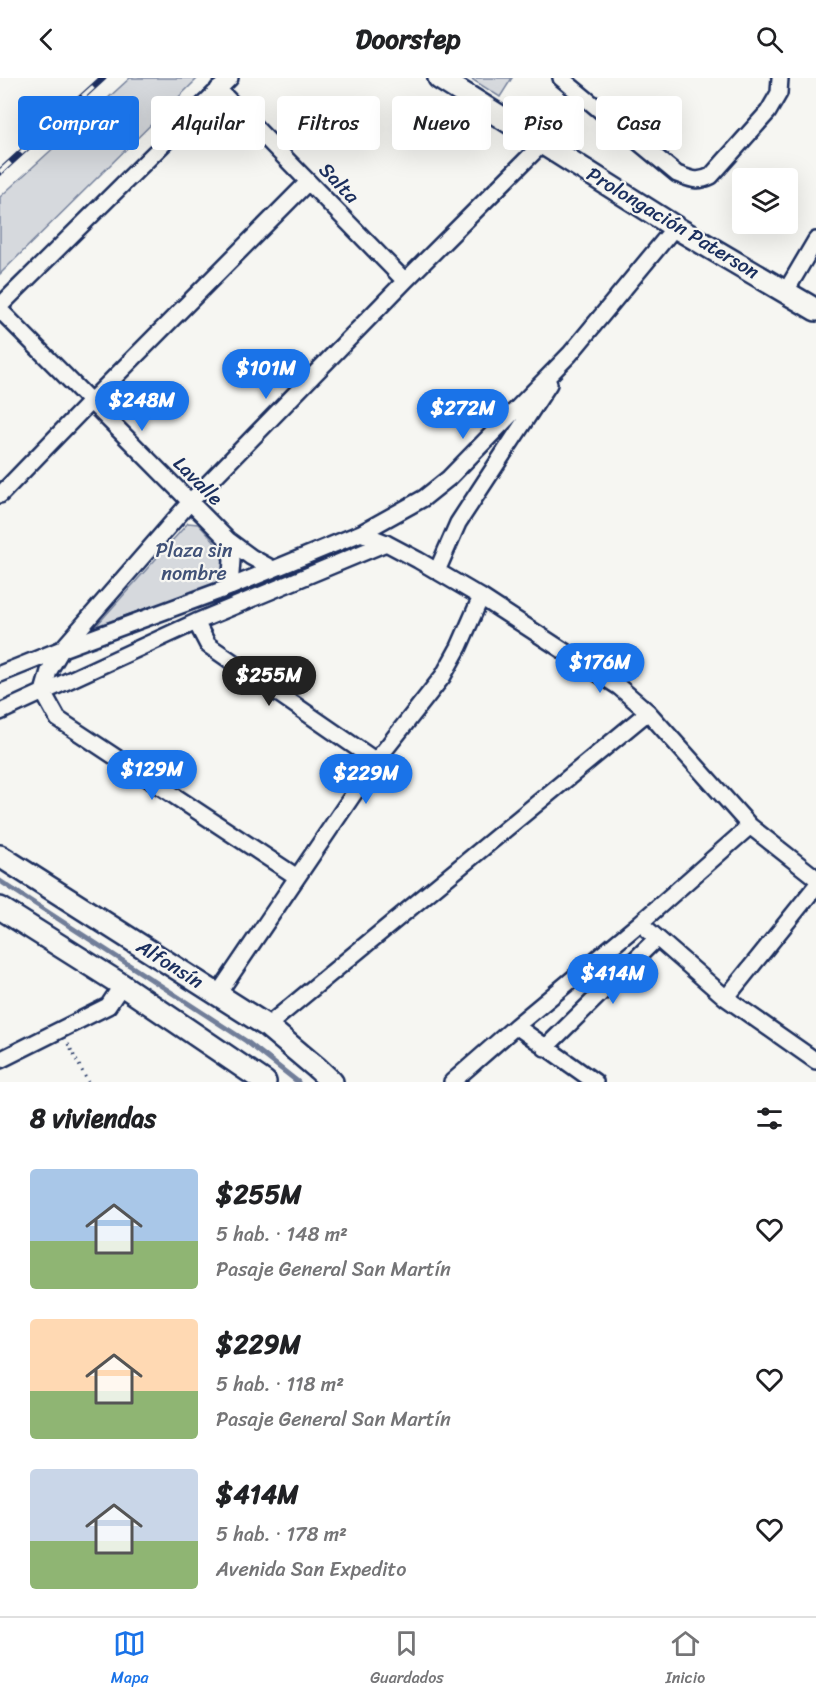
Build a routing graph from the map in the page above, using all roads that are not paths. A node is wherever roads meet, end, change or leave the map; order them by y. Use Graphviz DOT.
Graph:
graph roads {
  1 [pos="230,78"];
  2 [pos="439,78"];
  3 [pos="561,78"];
  4 [pos="780,78"];
  5 [pos="218,89"];
  6 [pos="503,118"];
  7 [pos="536,150"];
  8 [pos="554,150"];
  9 [pos="308,182"];
  10 [pos="675,226"];
  11 [pos="816,240"];
  12 [pos="405,281"];
  13 [pos="786,291"];
  14 [pos="0,308"];
  15 [pos="816,310"];
  16 [pos="570,354"];
  17 [pos="90,402"];
  18 [pos="0,495"];
  19 [pos="190,502"];
  20 [pos="361,533"];
  21 [pos="228,540"];
  22 [pos="386,543"];
  23 [pos="273,569"];
  24 [pos="437,571"];
  25 [pos="230,587"];
  26 [pos="481,597"];
  27 [pos="196,622"];
  28 [pos="62,649"];
  29 [pos="0,674"];
  30 [pos="43,692"];
  31 [pos="0,712"];
  32 [pos="648,712"];
  33 [pos="376,761"];
  34 [pos="750,826"];
  35 [pos="0,856"];
  36 [pos="297,877"];
  37 [pos="816,878"];
  38 [pos="816,886"];
  39 [pos="0,908"];
  40 [pos="640,923"];
  41 [pos="657,938"];
  42 [pos="123,985"];
  43 [pos="218,994"];
  44 [pos="726,998"];
  45 [pos="267,1026"];
  46 [pos="516,1026"];
  47 [pos="545,1048"];
  48 [pos="0,1060"];
  49 [pos="816,1061"];
  50 [pos="264,1082"];
  51 [pos="332,1082"];
  52 [pos="452,1082"];
  53 [pos="595,1082"];
  1 -- 5 [label="street"];
  2 -- 6 [label="street, Prolongación Paterson"];
  3 -- 4 [label="street"];
  5 -- 9 [label="street, Salta"];
  5 -- 14 [label="street"];
  7 -- 12 [label="street"];
  8 -- 10 [label="street, Prolongación Paterson"];
  9 -- 12 [label="street, Salta"];
  9 -- 17 [label="street"];
  10 -- 13 [label="street, Prolongación Paterson"];
  10 -- 16 [label="street"];
  11 -- 13 [label="street"];
  12 -- 19 [label="street"];
  13 -- 15 [label="street, Prolongación Paterson"];
  14 -- 17 [label="street, Lavalle"];
  16 -- 20 [label="street"];
  16 -- 24 [label="street"];
  17 -- 18 [label="street"];
  17 -- 19 [label="street, Lavalle"];
  19 -- 21 [label="street, Lavalle"];
  19 -- 28 [label="street"];
  20 -- 22 [label="street"];
  20 -- 23 [label="street"];
  21 -- 23 [label="street, Lavalle"];
  21 -- 25 [label="street"];
  22 -- 24 [label="street"];
  22 -- 27 [label="street"];
  23 -- 25 [label="street"];
  24 -- 26 [label="street"];
  25 -- 28 [label="street"];
  26 -- 32 [label="street"];
  26 -- 33 [label="street"];
  27 -- 30 [label="street"];
  27 -- 33 [label="street"];
  28 -- 29 [label="street"];
  28 -- 30 [label="street"];
  30 -- 31 [label="street"];
  30 -- 36 [label="street"];
  32 -- 34 [label="street"];
  32 -- 45 [label="street"];
  33 -- 36 [label="street"];
  34 -- 37 [label="street"];
  34 -- 40 [label="street"];
  35 -- 43 [label="street, Alfonsín"];
  36 -- 43 [label="street"];
  38 -- 44 [label="street"];
  39 -- 42 [label="street"];
  40 -- 41 [label="street"];
  40 -- 46 [label="street"];
  41 -- 44 [label="street"];
  41 -- 47 [label="street"];
  42 -- 48 [label="street"];
  42 -- 50 [label="street"];
  43 -- 45 [label="street, Alfonsín"];
  44 -- 49 [label="street"];
  45 -- 51 [label="street, Alfonsín"];
  46 -- 47 [label="street"];
  46 -- 52 [label="street"];
  47 -- 53 [label="street"];
}
